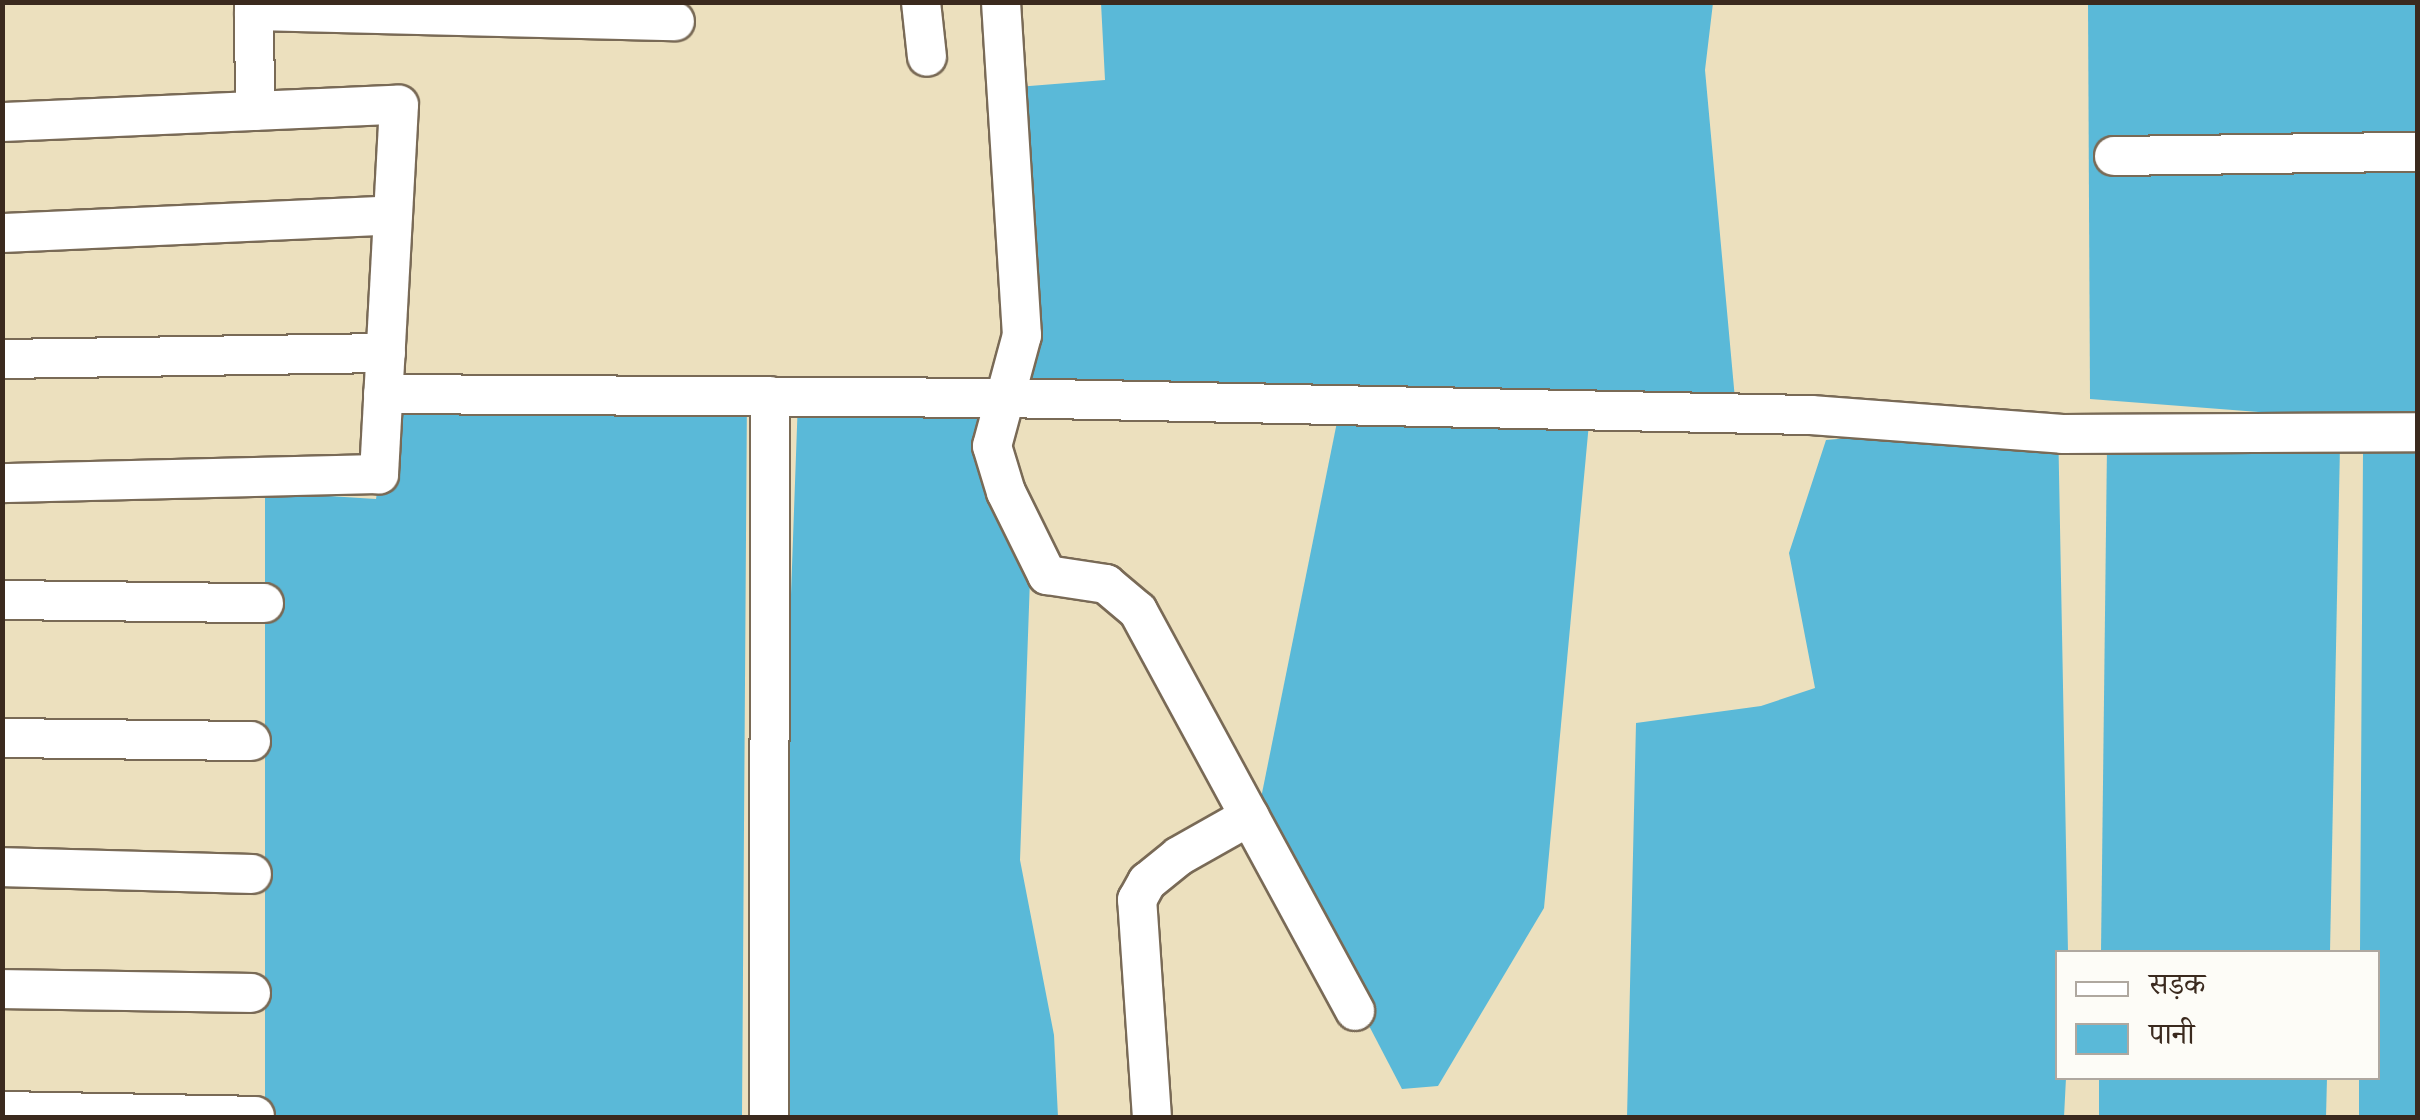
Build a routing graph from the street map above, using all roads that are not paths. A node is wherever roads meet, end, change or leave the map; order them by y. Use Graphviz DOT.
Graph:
graph roads {
  1 [pos="922,2"];
  2 [pos="1001,2"];
  3 [pos="254,7"];
  4 [pos="675,20"];
  5 [pos="926,57"];
  6 [pos="255,111"];
  7 [pos="2,122"];
  8 [pos="2418,152"];
  9 [pos="2114,156"];
  10 [pos="393,215"];
  11 [pos="2,233"];
  12 [pos="386,352"];
  13 [pos="2,359"];
  14 [pos="383,394"];
  15 [pos="770,396"];
  16 [pos="1002,398"];
  17 [pos="2418,432"];
  18 [pos="2,484"];
  19 [pos="2,600"];
  20 [pos="264,603"];
  21 [pos="2,738"];
  22 [pos="250,741"];
  23 [pos="1250,816"];
  24 [pos="2,867"];
  25 [pos="252,874"];
  26 [pos="2,989"];
  27 [pos="250,992"];
  28 [pos="1356,1011"];
  29 [pos="2,1111"];
  30 [pos="255,1116"];
  31 [pos="769,1118"];
  32 [pos="1152,1118"];
  1 -- 5 [label="street"];
  2 -- 16 [label="street"];
  3 -- 4 [label="street"];
  3 -- 6 [label="street"];
  6 -- 7 [label="street"];
  6 -- 10 [label="street"];
  8 -- 9 [label="street"];
  10 -- 11 [label="street"];
  10 -- 12 [label="street"];
  12 -- 13 [label="street"];
  12 -- 14 [label="street"];
  14 -- 15 [label="street"];
  14 -- 18 [label="street"];
  15 -- 16 [label="street"];
  15 -- 31 [label="street"];
  16 -- 17 [label="street"];
  16 -- 23 [label="street"];
  19 -- 20 [label="street"];
  21 -- 22 [label="street"];
  23 -- 28 [label="street"];
  23 -- 32 [label="street"];
  24 -- 25 [label="street"];
  26 -- 27 [label="street"];
  29 -- 30 [label="street"];
}
